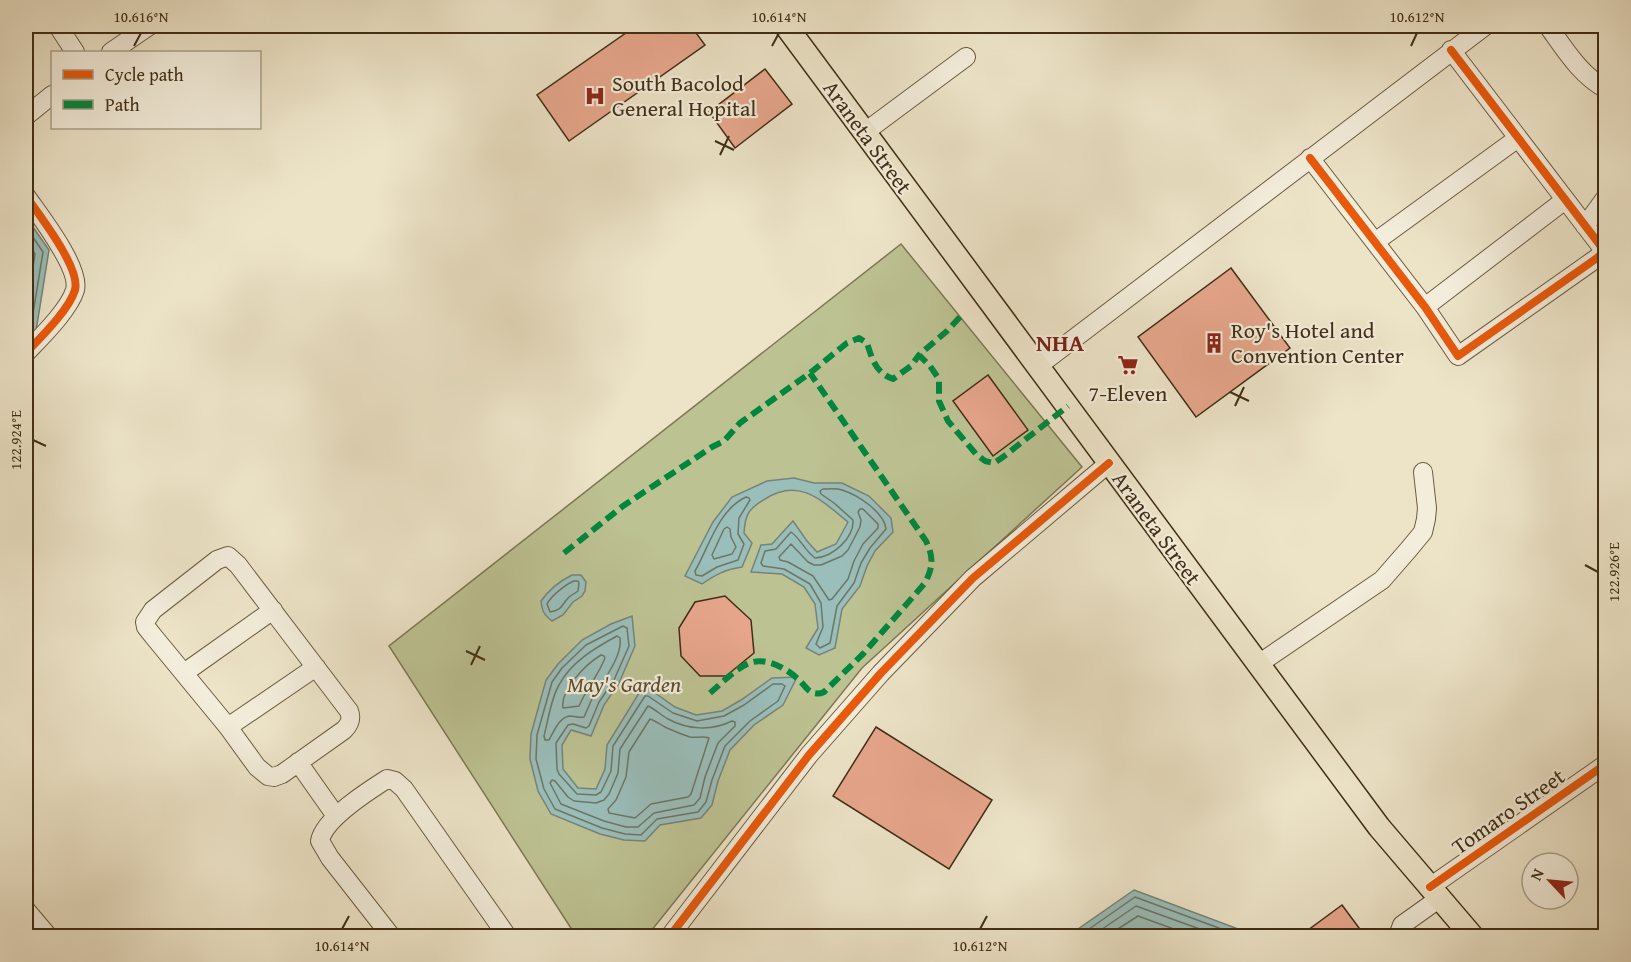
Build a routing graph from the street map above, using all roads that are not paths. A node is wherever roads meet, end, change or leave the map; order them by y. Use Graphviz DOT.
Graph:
graph roads {
  1 [pos="58,26"];
  2 [pos="149,26"];
  3 [pos="786,26"];
  4 [pos="1485,26"];
  5 [pos="1548,26"];
  6 [pos="1451,50"];
  7 [pos="74,51"];
  8 [pos="112,51"];
  9 [pos="966,57"];
  10 [pos="1605,89"];
  11 [pos="51,96"];
  12 [pos="26,116"];
  13 [pos="865,132"];
  14 [pos="1518,138"];
  15 [pos="1310,158"];
  16 [pos="26,196"];
  17 [pos="1605,197"];
  18 [pos="1565,200"];
  19 [pos="1586,226"];
  20 [pos="1375,243"];
  21 [pos="1601,265"];
  22 [pos="1425,308"];
  23 [pos="26,353"];
  24 [pos="1038,366"];
  25 [pos="1109,463"];
  26 [pos="1423,472"];
  27 [pos="273,610"];
  28 [pos="1257,665"];
  29 [pos="316,667"];
  30 [pos="184,673"];
  31 [pos="228,727"];
  32 [pos="298,762"];
  33 [pos="1605,764"];
  34 [pos="336,816"];
  35 [pos="1435,893"];
  36 [pos="26,910"];
  37 [pos="48,936"];
  38 [pos="391,936"];
  39 [pos="507,936"];
  40 [pos="670,936"];
  41 [pos="1398,936"];
  42 [pos="1472,936"];
  1 -- 7 [label="street"];
  2 -- 8 [label="street"];
  3 -- 13 [label="main road, Araneta Street"];
  4 -- 6 [label="street"];
  5 -- 10 [label="street"];
  6 -- 14 [label="street"];
  6 -- 15 [label="street"];
  9 -- 13 [label="street"];
  11 -- 12 [label="street"];
  13 -- 24 [label="main road, Araneta Street"];
  14 -- 18 [label="street"];
  14 -- 20 [label="street"];
  15 -- 20 [label="street"];
  15 -- 24 [label="street"];
  16 -- 23 [label="street"];
  17 -- 19 [label="street"];
  18 -- 19 [label="street"];
  18 -- 22 [label="street"];
  19 -- 21 [label="street"];
  20 -- 22 [label="street"];
  21 -- 22 [label="street"];
  24 -- 25 [label="main road, Araneta Street"];
  25 -- 28 [label="main road, Araneta Street"];
  25 -- 40 [label="street"];
  26 -- 28 [label="street"];
  27 -- 29 [label="street"];
  27 -- 30 [label="street"];
  27 -- 30 [label="street"];
  28 -- 35 [label="main road, Araneta Street"];
  29 -- 31 [label="street"];
  29 -- 32 [label="street"];
  30 -- 31 [label="street"];
  31 -- 32 [label="street"];
  32 -- 34 [label="street"];
  33 -- 35 [label="street, Tomaro Street"];
  34 -- 38 [label="street"];
  34 -- 39 [label="street"];
  35 -- 41 [label="street, Tomaro Street"];
  35 -- 42 [label="main road, Araneta Street"];
  36 -- 37 [label="street"];
}
